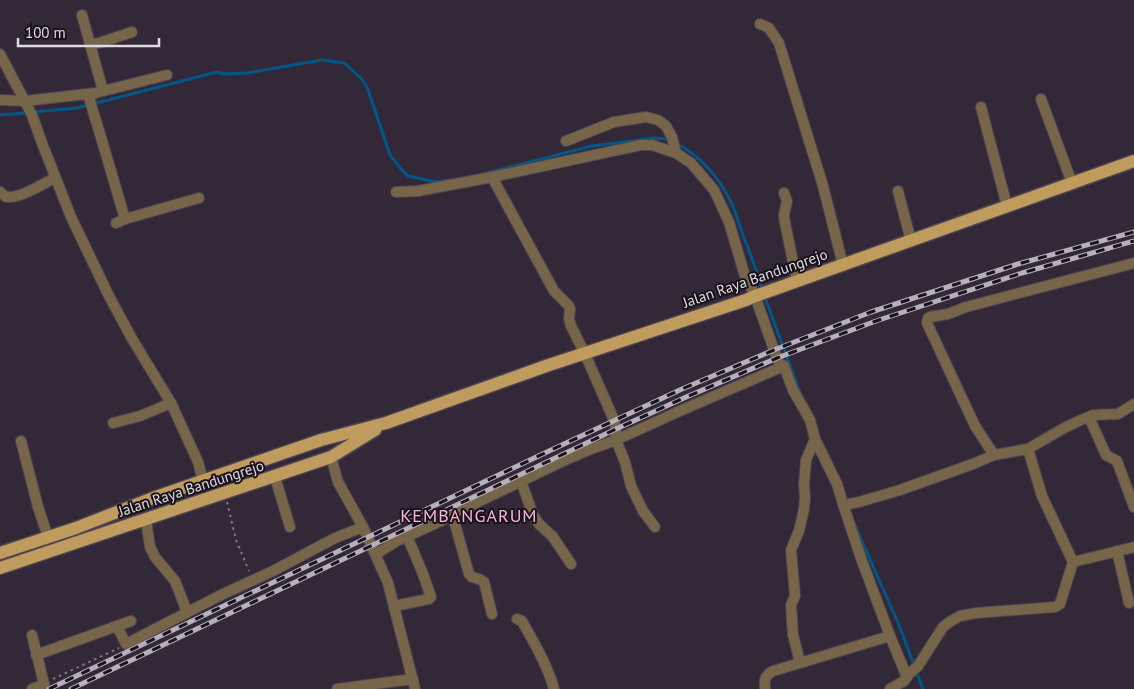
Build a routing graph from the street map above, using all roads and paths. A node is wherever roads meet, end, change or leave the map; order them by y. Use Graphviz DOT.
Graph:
graph roads {
  1 [pos="82,15"];
  2 [pos="760,24"];
  3 [pos="132,32"];
  4 [pos="90,44"];
  5 [pos="0,54"];
  6 [pos="167,75"];
  7 [pos="95,97"];
  8 [pos="1041,99"];
  9 [pos="0,100"];
  10 [pos="981,107"];
  11 [pos="29,108"];
  12 [pos="566,141"];
  13 [pos="676,151"];
  14 [pos="1134,161"];
  15 [pos="492,177"];
  16 [pos="55,178"];
  17 [pos="1072,183"];
  18 [pos="898,191"];
  19 [pos="0,192"];
  20 [pos="396,192"];
  21 [pos="784,193"];
  22 [pos="199,198"];
  23 [pos="1007,206"];
  24 [pos="911,240"];
  25 [pos="1134,263"];
  26 [pos="843,264"];
  27 [pos="797,281"];
  28 [pos="760,294"];
  29 [pos="585,354"];
  30 [pos="784,366"];
  31 [pos="172,403"];
  32 [pos="1134,404"];
  33 [pos="1089,417"];
  34 [pos="113,423"];
  35 [pos="386,423"];
  36 [pos="814,439"];
  37 [pos="616,440"];
  38 [pos="21,441"];
  39 [pos="1028,450"];
  40 [pos="994,455"];
  41 [pos="331,458"];
  42 [pos="230,472"];
  43 [pos="274,477"];
  44 [pos="203,481"];
  45 [pos="521,481"];
  46 [pos="230,492"];
  47 [pos="844,504"];
  48 [pos="1134,507"];
  49 [pos="451,515"];
  50 [pos="146,520"];
  51 [pos="290,527"];
  52 [pos="363,527"];
  53 [pos="656,527"];
  54 [pos="406,536"];
  55 [pos="48,537"];
  56 [pos="1134,547"];
  57 [pos="1117,551"];
  58 [pos="0,553"];
  59 [pos="376,554"];
  60 [pos="1074,562"];
  61 [pos="571,564"];
  62 [pos="0,568"];
  63 [pos="253,580"];
  64 [pos="1129,603"];
  65 [pos="394,606"];
  66 [pos="187,612"];
  67 [pos="492,614"];
  68 [pos="517,619"];
  69 [pos="130,621"];
  70 [pos="118,626"];
  71 [pos="32,635"];
  72 [pos="890,636"];
  73 [pos="126,644"];
  74 [pos="36,654"];
  75 [pos="800,662"];
  76 [pos="907,680"];
  77 [pos="44,684"];
  78 [pos="414,684"];
  79 [pos="362,687"];
  80 [pos="32,689"];
  81 [pos="337,689"];
  82 [pos="554,689"];
  83 [pos="765,689"];
  84 [pos="890,689"];
  1 -- 4 [label="street"];
  2 -- 26 [label="street"];
  3 -- 4 [label="street"];
  4 -- 7 [label="street"];
  5 -- 11 [label="street"];
  6 -- 7 [label="street"];
  7 -- 11 [label="street"];
  7 -- 22 [label="street"];
  8 -- 17 [label="street"];
  9 -- 11 [label="street"];
  10 -- 23 [label="street"];
  11 -- 16 [label="street"];
  12 -- 13 [label="street"];
  13 -- 15 [label="street"];
  13 -- 28 [label="street"];
  14 -- 17 [label="main road, Jalan Raya Bandungrejo"];
  15 -- 20 [label="street"];
  15 -- 29 [label="street"];
  16 -- 19 [label="street"];
  16 -- 31 [label="street"];
  17 -- 23 [label="main road, Jalan Raya Bandungrejo"];
  18 -- 24 [label="street"];
  21 -- 27 [label="street"];
  23 -- 24 [label="main road, Jalan Raya Bandungrejo"];
  24 -- 26 [label="main road, Jalan Raya Bandungrejo"];
  25 -- 40 [label="street"];
  26 -- 27 [label="main road, Jalan Raya Bandungrejo"];
  27 -- 28 [label="main road, Jalan Raya Bandungrejo"];
  28 -- 29 [label="main road, Jalan Raya Bandungrejo"];
  28 -- 30 [label="street"];
  29 -- 35 [label="main road, Jalan Raya Bandungrejo"];
  29 -- 37 [label="street"];
  30 -- 36 [label="street"];
  30 -- 37 [label="street"];
  31 -- 34 [label="street"];
  31 -- 44 [label="street"];
  32 -- 33 [label="street"];
  33 -- 39 [label="street"];
  33 -- 48 [label="street"];
  35 -- 41 [label="main road, Jalan Raya Bandungrejo"];
  35 -- 42 [label="main road, Jalan Raya Bandungrejo"];
  36 -- 47 [label="street"];
  36 -- 75 [label="street"];
  37 -- 45 [label="street"];
  37 -- 53 [label="street"];
  38 -- 55 [label="street"];
  39 -- 40 [label="street"];
  39 -- 60 [label="street"];
  40 -- 47 [label="street"];
  41 -- 43 [label="main road, Jalan Raya Bandungrejo"];
  41 -- 52 [label="street"];
  42 -- 44 [label="main road, Jalan Raya Bandungrejo"];
  42 -- 46 [label="main road"];
  43 -- 46 [label="main road, Jalan Raya Bandungrejo"];
  43 -- 51 [label="street"];
  44 -- 55 [label="main road, Jalan Raya Bandungrejo"];
  45 -- 49 [label="street"];
  45 -- 61 [label="street"];
  46 -- 50 [label="main road, Jalan Raya Bandungrejo"];
  46 -- 63 [label="path"];
  47 -- 72 [label="street"];
  49 -- 54 [label="street"];
  49 -- 67 [label="street"];
  50 -- 62 [label="main road, Jalan Raya Bandungrejo"];
  50 -- 66 [label="street"];
  52 -- 59 [label="street"];
  52 -- 63 [label="street"];
  54 -- 59 [label="street"];
  54 -- 65 [label="street"];
  55 -- 58 [label="main road, Jalan Raya Bandungrejo"];
  56 -- 57 [label="street"];
  57 -- 60 [label="street"];
  57 -- 64 [label="street"];
  59 -- 65 [label="street"];
  60 -- 76 [label="street"];
  63 -- 66 [label="street"];
  65 -- 78 [label="street"];
  66 -- 73 [label="street"];
  68 -- 82 [label="street"];
  69 -- 70 [label="street"];
  70 -- 73 [label="street"];
  70 -- 74 [label="street"];
  71 -- 74 [label="street"];
  72 -- 75 [label="street"];
  72 -- 76 [label="street"];
  73 -- 77 [label="path"];
  74 -- 77 [label="street"];
  75 -- 83 [label="street"];
  76 -- 84 [label="street"];
  77 -- 80 [label="street"];
  78 -- 79 [label="street"];
  79 -- 81 [label="street"];
}
